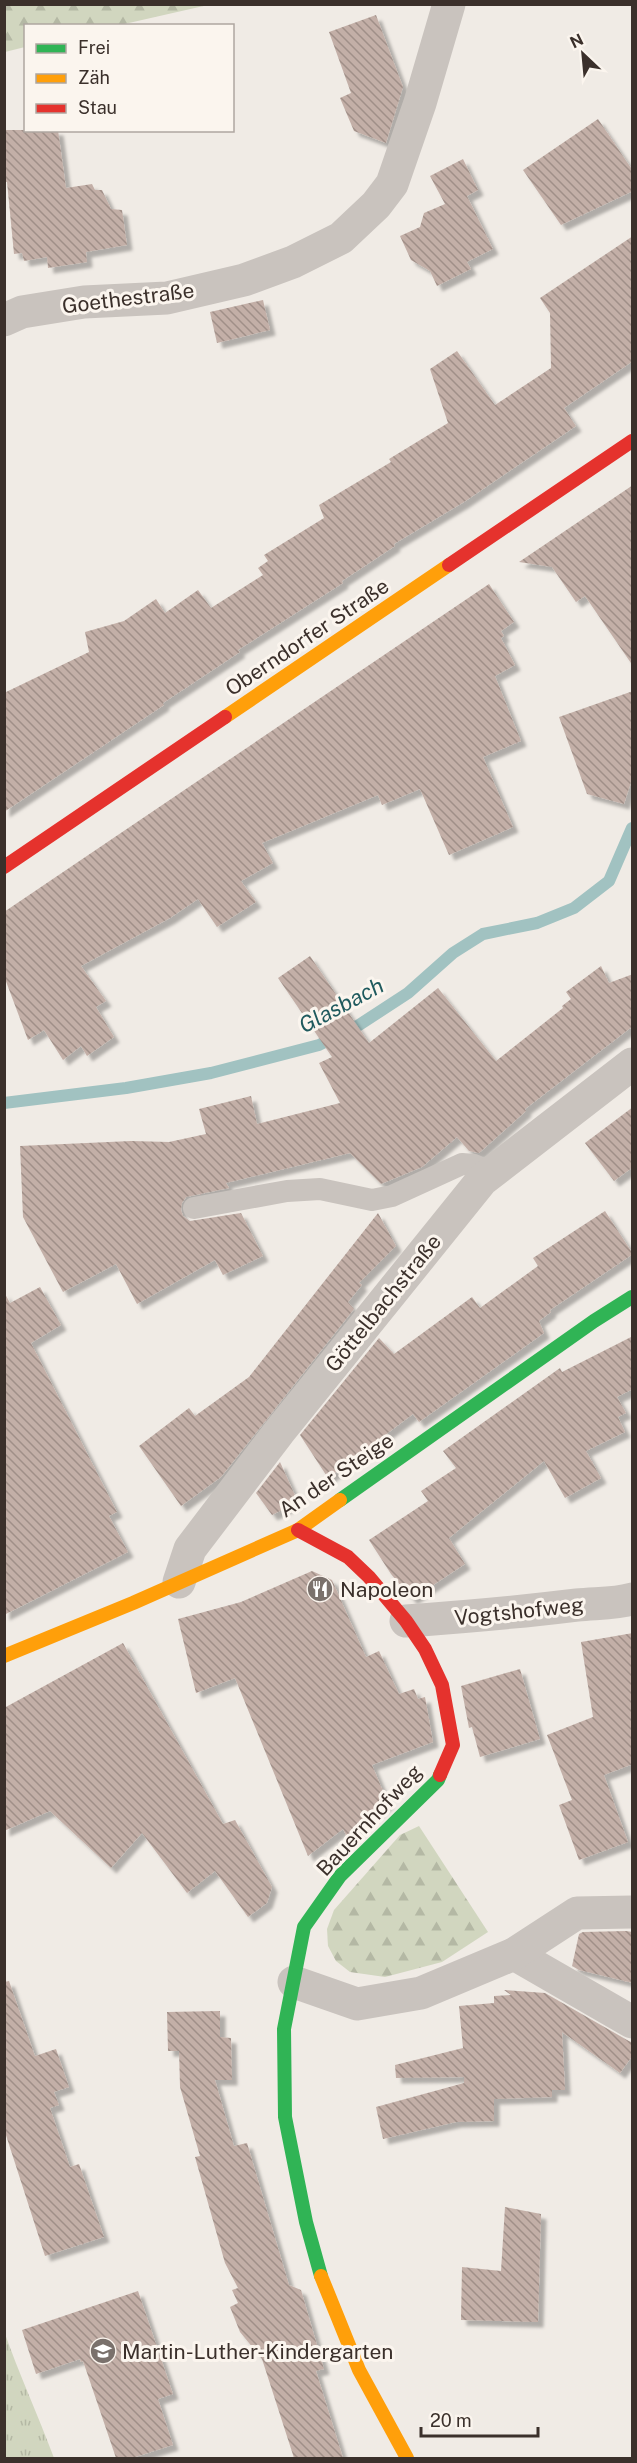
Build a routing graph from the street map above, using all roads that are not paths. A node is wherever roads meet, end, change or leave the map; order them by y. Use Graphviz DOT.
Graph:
graph roads {
  1 [pos="449,4"];
  2 [pos="4,321"];
  3 [pos="633,441"];
  4 [pos="4,867"];
  5 [pos="633,1064"];
  6 [pos="492,1173"];
  7 [pos="194,1208"];
  8 [pos="633,1297"];
  9 [pos="298,1530"];
  10 [pos="179,1582"];
  11 [pos="633,1599"];
  12 [pos="406,1621"];
  13 [pos="4,1656"];
  14 [pos="633,1912"];
  15 [pos="514,1954"];
  16 [pos="294,1982"];
  17 [pos="633,2022"];
  18 [pos="407,2458"];
  1 -- 2 [label="street, Goethestraße"];
  3 -- 4 [label="street, Oberndorfer Straße"];
  5 -- 6 [label="street, Göttelbachstraße"];
  6 -- 7 [label="lane"];
  6 -- 10 [label="street, Göttelbachstraße"];
  8 -- 9 [label="street, An der Steige"];
  9 -- 10 [label="street, An der Steige"];
  9 -- 12 [label="street, Bauernhofweg"];
  10 -- 13 [label="street, An der Steige"];
  11 -- 12 [label="street, Vogtshofweg"];
  12 -- 16 [label="street, Bauernhofweg"];
  14 -- 15 [label="street"];
  15 -- 16 [label="street"];
  15 -- 17 [label="street"];
  16 -- 18 [label="street, Bauernhofweg"];
}
